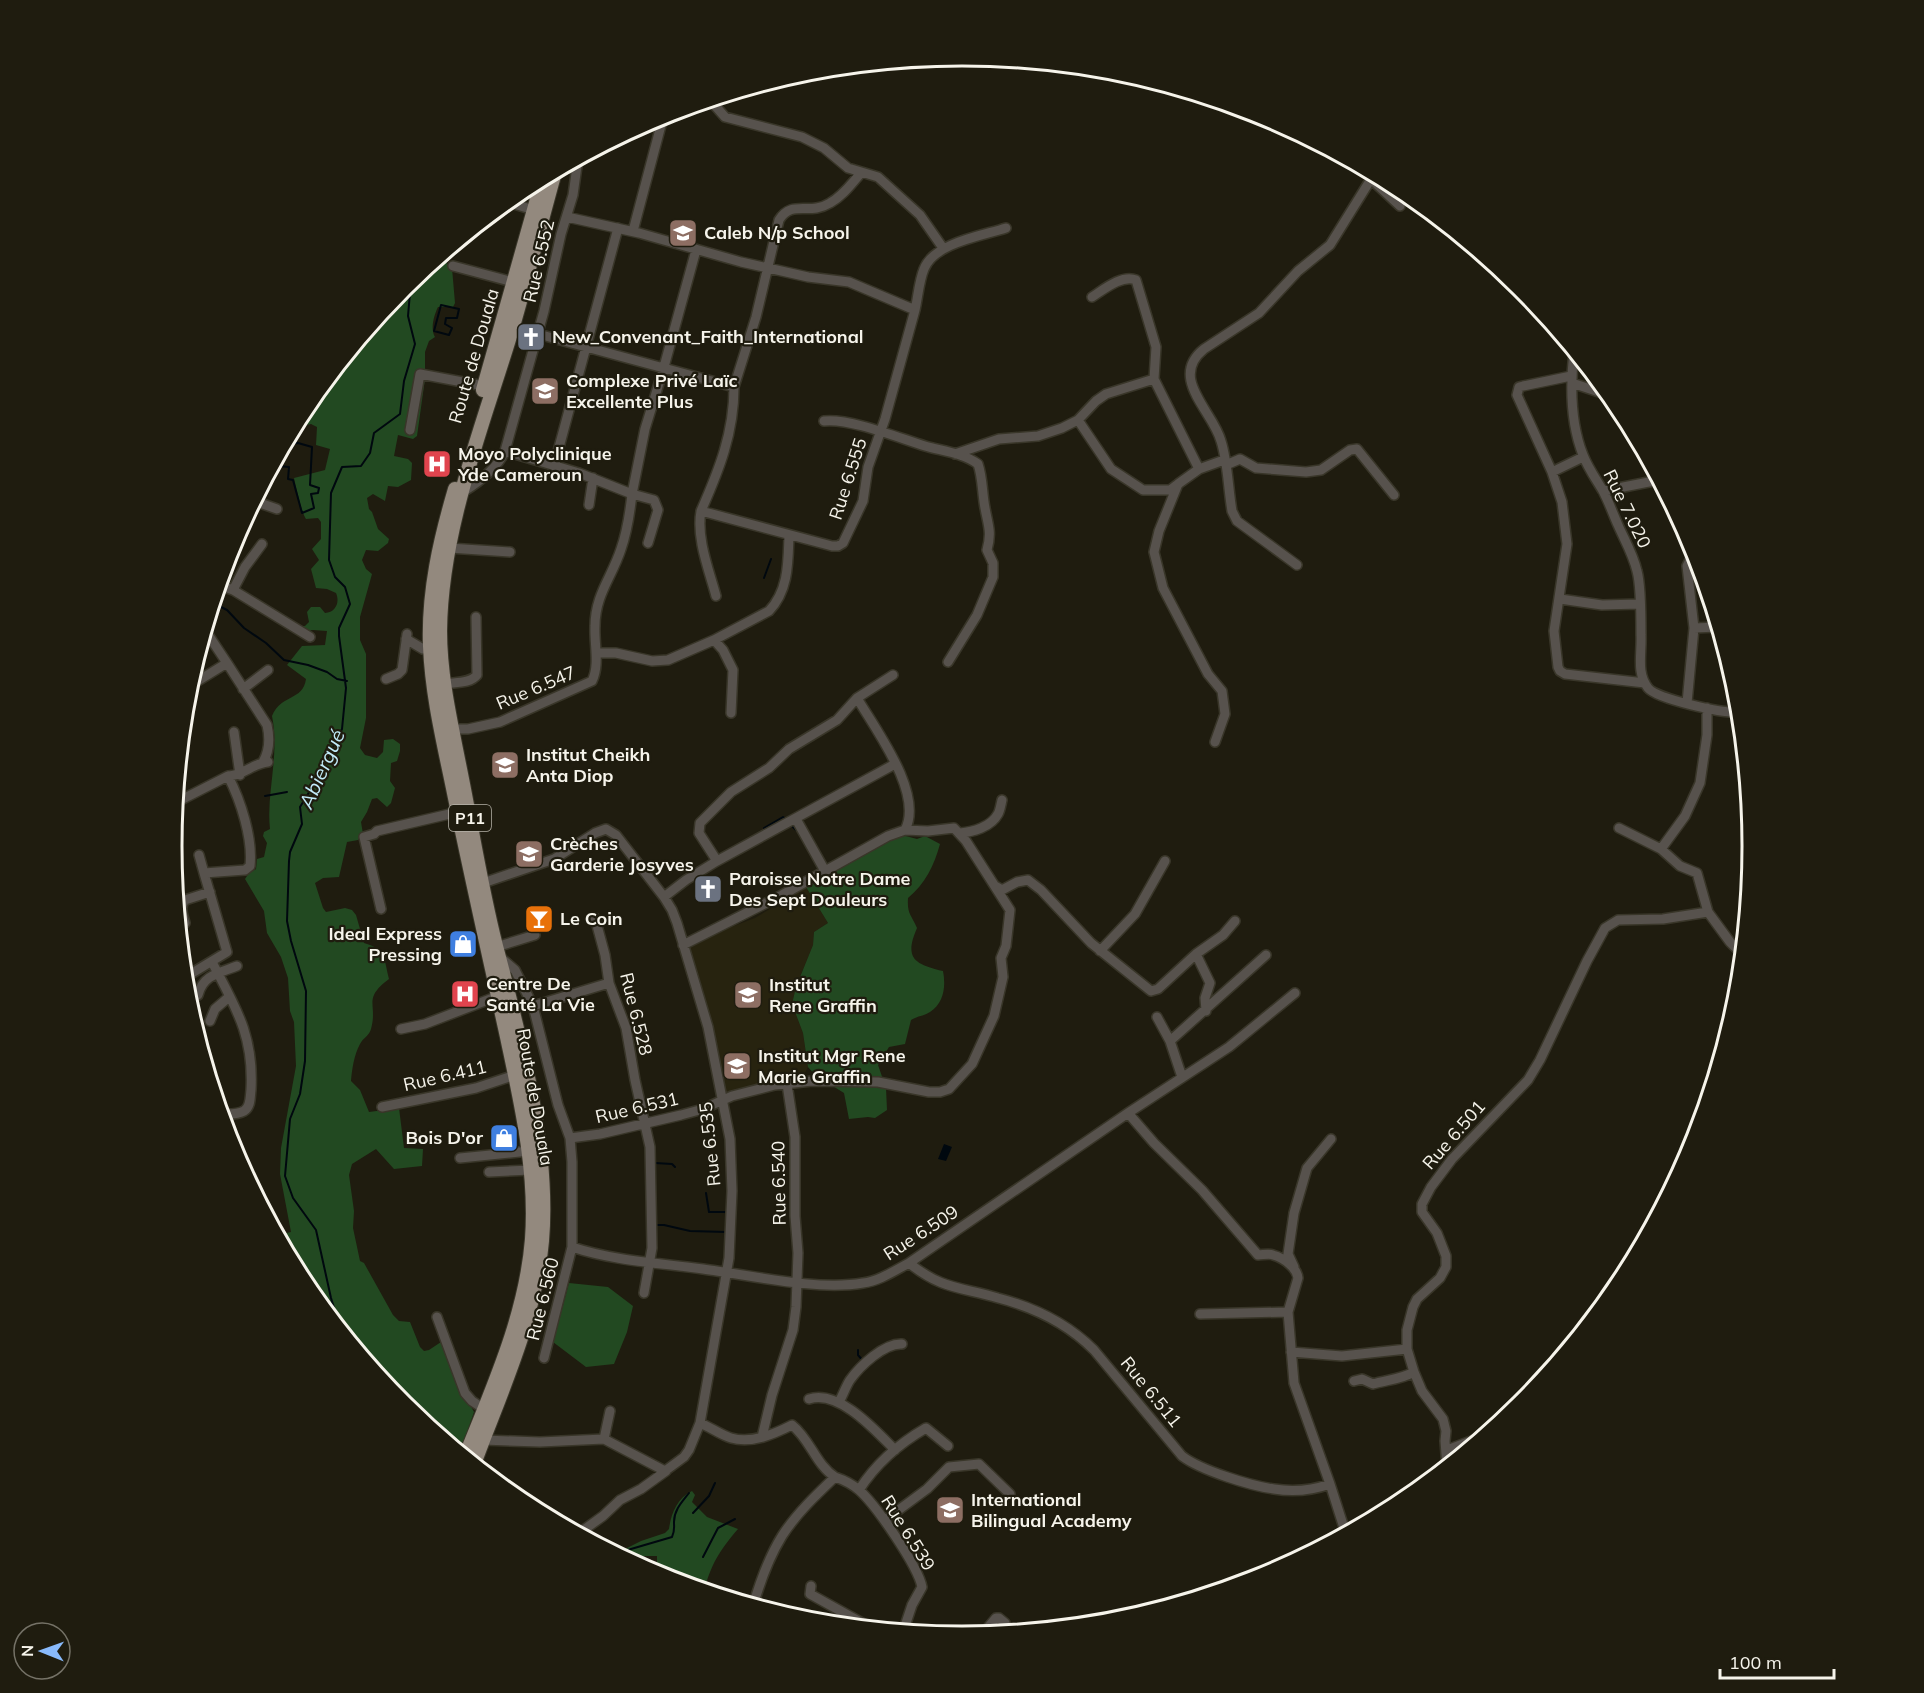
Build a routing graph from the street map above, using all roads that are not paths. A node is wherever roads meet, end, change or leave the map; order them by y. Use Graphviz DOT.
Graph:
graph roads {
  1 [pos="715,106"];
  2 [pos="660,126"];
  3 [pos="577,168"];
  4 [pos="861,173"];
  5 [pos="1370,182"];
  6 [pos="552,183"];
  7 [pos="539,191"];
  8 [pos="1389,194"];
  9 [pos="518,205"];
  10 [pos="1400,206"];
  11 [pos="534,210"];
  12 [pos="567,217"];
  13 [pos="618,228"];
  14 [pos="1006,228"];
  15 [pos="633,231"];
  16 [pos="943,248"];
  17 [pos="696,250"];
  18 [pos="453,266"];
  19 [pos="768,268"];
  20 [pos="513,282"];
  21 [pos="1092,297"];
  22 [pos="915,310"];
  23 [pos="538,334"];
  24 [pos="586,346"];
  25 [pos="1573,362"];
  26 [pos="664,367"];
  27 [pos="1154,379"];
  28 [pos="1572,380"];
  29 [pos="484,386"];
  30 [pos="735,387"];
  31 [pos="1594,389"];
  32 [pos="1078,420"];
  33 [pos="824,421"];
  34 [pos="410,430"];
  35 [pos="881,431"];
  36 [pos="505,451"];
  37 [pos="955,454"];
  38 [pos="1583,457"];
  39 [pos="1225,462"];
  40 [pos="554,466"];
  41 [pos="1199,469"];
  42 [pos="1552,472"];
  43 [pos="593,478"];
  44 [pos="1652,481"];
  45 [pos="1179,484"];
  46 [pos="1603,491"];
  47 [pos="463,492"];
  48 [pos="632,494"];
  49 [pos="1394,495"];
  50 [pos="261,503"];
  51 [pos="589,505"];
  52 [pos="277,509"];
  53 [pos="701,511"];
  54 [pos="789,535"];
  55 [pos="648,543"];
  56 [pos="262,544"];
  57 [pos="449,548"];
  58 [pos="510,552"];
  59 [pos="1689,563"];
  60 [pos="1297,565"];
  61 [pos="226,588"];
  62 [pos="232,590"];
  63 [pos="716,596"];
  64 [pos="1560,599"];
  65 [pos="1639,604"];
  66 [pos="476,617"];
  67 [pos="1711,627"];
  68 [pos="1694,628"];
  69 [pos="310,637"];
  70 [pos="210,638"];
  71 [pos="714,640"];
  72 [pos="430,647"];
  73 [pos="596,653"];
  74 [pos="948,662"];
  75 [pos="226,663"];
  76 [pos="268,670"];
  77 [pos="893,675"];
  78 [pos="386,678"];
  79 [pos="199,680"];
  80 [pos="1645,683"];
  81 [pos="444,684"];
  82 [pos="243,689"];
  83 [pos="857,698"];
  84 [pos="1687,703"];
  85 [pos="1707,708"];
  86 [pos="1731,712"];
  87 [pos="731,713"];
  88 [pos="452,729"];
  89 [pos="234,732"];
  90 [pos="1215,742"];
  91 [pos="895,764"];
  92 [pos="240,774"];
  93 [pos="228,776"];
  94 [pos="183,799"];
  95 [pos="1002,800"];
  96 [pos="458,812"];
  97 [pos="796,819"];
  98 [pos="1619,828"];
  99 [pos="905,830"];
  100 [pos="960,833"];
  101 [pos="1661,849"];
  102 [pos="199,855"];
  103 [pos="717,861"];
  104 [pos="1165,861"];
  105 [pos="825,871"];
  106 [pos="204,873"];
  107 [pos="483,883"];
  108 [pos="995,886"];
  109 [pos="210,892"];
  110 [pos="664,897"];
  111 [pos="183,902"];
  112 [pos="381,909"];
  113 [pos="1707,912"];
  114 [pos="595,918"];
  115 [pos="1235,921"];
  116 [pos="535,935"];
  117 [pos="683,945"];
  118 [pos="1736,948"];
  119 [pos="1100,951"];
  120 [pos="1196,954"];
  121 [pos="495,955"];
  122 [pos="1266,955"];
  123 [pos="212,962"];
  124 [pos="237,966"];
  125 [pos="192,973"];
  126 [pos="218,973"];
  127 [pos="609,983"];
  128 [pos="1295,993"];
  129 [pos="198,995"];
  130 [pos="229,996"];
  131 [pos="498,996"];
  132 [pos="533,1006"];
  133 [pos="1206,1011"];
  134 [pos="1157,1017"];
  135 [pos="210,1021"];
  136 [pos="401,1029"];
  137 [pos="1170,1041"];
  138 [pos="515,1075"];
  139 [pos="1182,1077"];
  140 [pos="787,1084"];
  141 [pos="722,1101"];
  142 [pos="382,1107"];
  143 [pos="229,1113"];
  144 [pos="1128,1113"];
  145 [pos="644,1123"];
  146 [pos="570,1138"];
  147 [pos="1331,1139"];
  148 [pos="529,1151"];
  149 [pos="460,1158"];
  150 [pos="531,1170"];
  151 [pos="489,1172"];
  152 [pos="572,1247"];
  153 [pos="651,1261"];
  154 [pos="909,1263"];
  155 [pos="1294,1267"];
  156 [pos="727,1272"];
  157 [pos="796,1282"];
  158 [pos="644,1293"];
  159 [pos="1288,1312"];
  160 [pos="1200,1314"];
  161 [pos="437,1317"];
  162 [pos="902,1344"];
  163 [pos="1407,1348"];
  164 [pos="1291,1352"];
  165 [pos="544,1358"];
  166 [pos="1414,1372"];
  167 [pos="1354,1380"];
  168 [pos="809,1399"];
  169 [pos="839,1402"];
  170 [pos="484,1409"];
  171 [pos="610,1411"];
  172 [pos="700,1423"];
  173 [pos="762,1437"];
  174 [pos="604,1439"];
  175 [pos="483,1440"];
  176 [pos="1464,1443"];
  177 [pos="948,1446"];
  178 [pos="468,1450"];
  179 [pos="895,1450"];
  180 [pos="1447,1450"];
  181 [pos="476,1457"];
  182 [pos="1447,1458"];
  183 [pos="666,1471"];
  184 [pos="835,1477"];
  185 [pos="1330,1484"];
  186 [pos="860,1490"];
  187 [pos="1010,1494"];
  188 [pos="885,1520"];
  189 [pos="1344,1527"];
  190 [pos="585,1529"];
  191 [pos="811,1586"];
  192 [pos="756,1599"];
  193 [pos="856,1619"];
  194 [pos="1005,1623"];
  195 [pos="906,1624"];
  196 [pos="989,1626"];
  1 -- 4 [label="street"];
  2 -- 15 [label="street"];
  3 -- 12 [label="street, Rue 6.552"];
  4 -- 16 [label="street"];
  4 -- 19 [label="street"];
  5 -- 39 [label="street"];
  6 -- 47 [label="main road, P11"];
  7 -- 11 [label="main road, Route de Douala / P11"];
  8 -- 10 [label="street"];
  9 -- 11 [label="street"];
  11 -- 20 [label="main road, Route de Douala / P11"];
  12 -- 13 [label="street"];
  12 -- 23 [label="street, Rue 6.552"];
  13 -- 15 [label="street"];
  13 -- 24 [label="street"];
  14 -- 16 [label="street"];
  15 -- 17 [label="street"];
  16 -- 22 [label="street, Rue 6.555"];
  17 -- 19 [label="street"];
  17 -- 26 [label="street, Rue 6.547"];
  18 -- 20 [label="street"];
  19 -- 22 [label="street"];
  19 -- 30 [label="street"];
  20 -- 29 [label="main road, Route de Douala / P11"];
  21 -- 27 [label="street"];
  22 -- 35 [label="street, Rue 6.555"];
  23 -- 24 [label="street"];
  23 -- 36 [label="street, Rue 6.552"];
  24 -- 26 [label="street"];
  24 -- 40 [label="street"];
  25 -- 28 [label="street, Rue 7.020"];
  26 -- 30 [label="street"];
  26 -- 48 [label="street, Rue 6.547"];
  27 -- 32 [label="street"];
  27 -- 41 [label="street"];
  28 -- 31 [label="street"];
  28 -- 38 [label="street, Rue 7.020"];
  28 -- 42 [label="street"];
  29 -- 34 [label="street"];
  29 -- 72 [label="main road, Route de Douala / P11"];
  30 -- 53 [label="street"];
  32 -- 37 [label="street"];
  32 -- 45 [label="street"];
  33 -- 35 [label="street"];
  35 -- 37 [label="street"];
  35 -- 54 [label="street, Rue 6.555"];
  36 -- 40 [label="street"];
  36 -- 47 [label="street, Rue 6.552"];
  37 -- 74 [label="street"];
  38 -- 42 [label="street"];
  38 -- 46 [label="street, Rue 7.020"];
  39 -- 41 [label="street"];
  39 -- 49 [label="street"];
  39 -- 60 [label="street"];
  40 -- 43 [label="street"];
  41 -- 45 [label="street"];
  42 -- 64 [label="street"];
  43 -- 48 [label="street"];
  43 -- 51 [label="street"];
  44 -- 46 [label="street"];
  45 -- 90 [label="street"];
  46 -- 65 [label="street, Rue 7.020"];
  47 -- 57 [label="main road, P11"];
  48 -- 55 [label="street"];
  48 -- 73 [label="street, Rue 6.547"];
  50 -- 52 [label="street"];
  53 -- 54 [label="street, Rue 6.555"];
  53 -- 63 [label="street"];
  54 -- 71 [label="street"];
  56 -- 62 [label="street"];
  57 -- 58 [label="street"];
  57 -- 81 [label="main road, P11"];
  59 -- 68 [label="street"];
  61 -- 62 [label="street"];
  62 -- 69 [label="street"];
  64 -- 65 [label="street"];
  64 -- 80 [label="street"];
  65 -- 80 [label="street, Rue 7.020"];
  66 -- 81 [label="street"];
  67 -- 68 [label="street"];
  68 -- 84 [label="street"];
  70 -- 75 [label="street"];
  71 -- 73 [label="street"];
  71 -- 87 [label="street"];
  72 -- 78 [label="street"];
  72 -- 96 [label="main road, Route de Douala / P11"];
  73 -- 88 [label="street, Rue 6.547"];
  75 -- 79 [label="street"];
  75 -- 82 [label="street"];
  76 -- 82 [label="street"];
  77 -- 83 [label="street"];
  80 -- 84 [label="street"];
  81 -- 88 [label="main road, P11"];
  82 -- 92 [label="street"];
  83 -- 91 [label="street"];
  83 -- 103 [label="street"];
  84 -- 85 [label="street"];
  85 -- 86 [label="street"];
  85 -- 101 [label="street"];
  88 -- 107 [label="main road, P11"];
  89 -- 92 [label="street"];
  91 -- 97 [label="street"];
  91 -- 99 [label="street"];
  92 -- 93 [label="street"];
  93 -- 94 [label="street"];
  93 -- 106 [label="street"];
  95 -- 100 [label="street"];
  96 -- 112 [label="street"];
  96 -- 121 [label="main road, Route de Douala / P11"];
  97 -- 103 [label="street"];
  97 -- 105 [label="street"];
  98 -- 101 [label="street"];
  99 -- 100 [label="street"];
  99 -- 105 [label="street"];
  100 -- 108 [label="street, Rue 6.531"];
  101 -- 113 [label="street"];
  102 -- 106 [label="street"];
  103 -- 110 [label="street"];
  104 -- 119 [label="street"];
  105 -- 117 [label="street"];
  106 -- 109 [label="street"];
  107 -- 110 [label="street, Rue 6.535"];
  107 -- 121 [label="main road, P11"];
  108 -- 119 [label="street"];
  108 -- 140 [label="street, Rue 6.531"];
  109 -- 111 [label="street"];
  109 -- 123 [label="street"];
  110 -- 117 [label="street, Rue 6.535"];
  113 -- 118 [label="street"];
  113 -- 163 [label="street, Rue 6.501"];
  114 -- 127 [label="street, Rue 6.528"];
  115 -- 120 [label="street"];
  116 -- 121 [label="street"];
  117 -- 141 [label="street, Rue 6.535"];
  119 -- 120 [label="street"];
  120 -- 133 [label="street"];
  121 -- 131 [label="main road, Route de Douala / P11"];
  121 -- 132 [label="street"];
  121 -- 175 [label="main road, P11"];
  122 -- 133 [label="street"];
  123 -- 125 [label="street"];
  123 -- 126 [label="street"];
  124 -- 126 [label="street"];
  126 -- 129 [label="street"];
  126 -- 130 [label="street"];
  127 -- 132 [label="street"];
  127 -- 145 [label="street, Rue 6.528"];
  128 -- 139 [label="street, Rue 6.509"];
  130 -- 135 [label="street"];
  130 -- 143 [label="street"];
  131 -- 136 [label="street"];
  131 -- 138 [label="main road, Route de Douala / P11"];
  132 -- 146 [label="street"];
  133 -- 137 [label="street"];
  134 -- 137 [label="street"];
  137 -- 139 [label="street"];
  138 -- 142 [label="street, Rue 6.411"];
  138 -- 148 [label="main road, Route de Douala / P11"];
  139 -- 144 [label="street, Rue 6.509"];
  140 -- 141 [label="street, Rue 6.531"];
  140 -- 157 [label="street, Rue 6.540"];
  141 -- 145 [label="street, Rue 6.531"];
  141 -- 156 [label="street, Rue 6.535"];
  144 -- 154 [label="street, Rue 6.509"];
  144 -- 155 [label="street"];
  145 -- 146 [label="street, Rue 6.531"];
  145 -- 153 [label="street, Rue 6.528"];
  146 -- 152 [label="street"];
  147 -- 155 [label="street"];
  148 -- 149 [label="street"];
  148 -- 150 [label="main road, Route de Douala / P11"];
  150 -- 151 [label="street"];
  150 -- 170 [label="main road, Route de Douala / P11"];
  152 -- 153 [label="street, Rue 6.509"];
  152 -- 165 [label="street, Rue 6.560"];
  153 -- 156 [label="street, Rue 6.509"];
  153 -- 158 [label="street, Rue 6.528"];
  154 -- 157 [label="street, Rue 6.509"];
  154 -- 185 [label="street, Rue 6.511"];
  155 -- 159 [label="street"];
  156 -- 157 [label="street, Rue 6.509"];
  156 -- 172 [label="street, Rue 6.535"];
  157 -- 173 [label="street, Rue 6.540"];
  159 -- 160 [label="street"];
  159 -- 164 [label="street"];
  161 -- 170 [label="street"];
  162 -- 169 [label="street"];
  163 -- 164 [label="street"];
  163 -- 166 [label="street, Rue 6.501"];
  164 -- 185 [label="street"];
  166 -- 167 [label="street"];
  166 -- 180 [label="street, Rue 6.501"];
  168 -- 169 [label="street"];
  169 -- 179 [label="street"];
  170 -- 178 [label="main road, Route de Douala / P11"];
  171 -- 174 [label="street"];
  172 -- 173 [label="street"];
  172 -- 183 [label="street, Rue 6.535"];
  173 -- 184 [label="street"];
  174 -- 175 [label="street"];
  174 -- 183 [label="street"];
  175 -- 181 [label="main road, P11"];
  176 -- 180 [label="street"];
  177 -- 179 [label="street"];
  179 -- 186 [label="street"];
  180 -- 182 [label="street, Rue 6.501"];
  183 -- 190 [label="street, Rue 6.535"];
  184 -- 186 [label="street, Rue 6.539"];
  184 -- 192 [label="street"];
  185 -- 189 [label="street"];
  186 -- 188 [label="street, Rue 6.539"];
  187 -- 188 [label="street"];
  188 -- 195 [label="street, Rue 6.539"];
  191 -- 193 [label="street"];
  194 -- 196 [label="street"];
}
